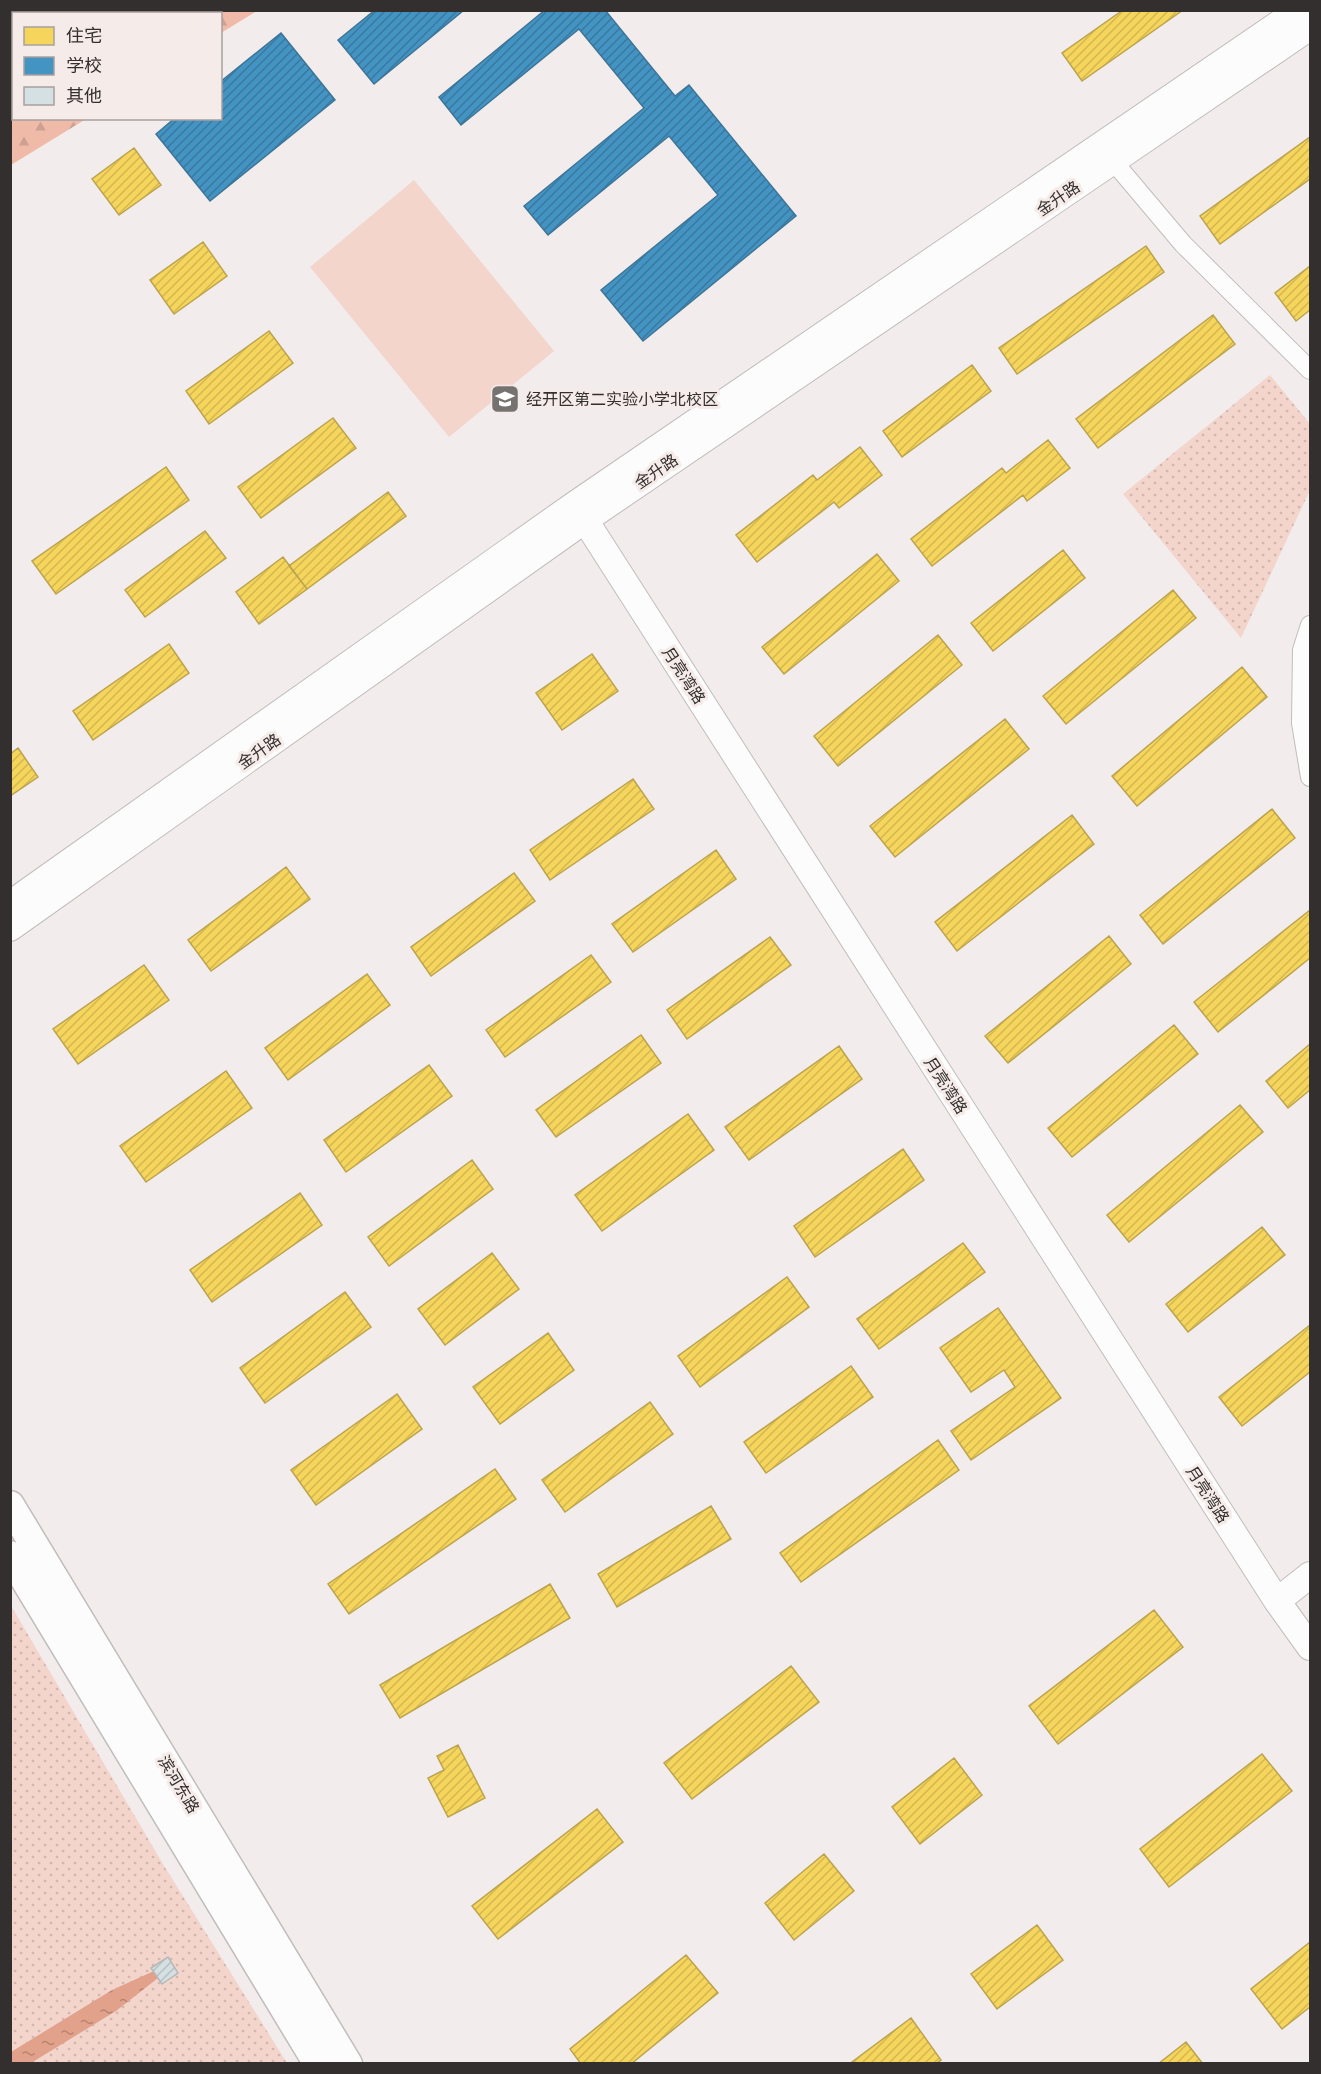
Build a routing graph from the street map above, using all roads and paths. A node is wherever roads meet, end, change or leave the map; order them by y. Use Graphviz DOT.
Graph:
graph roads {
  1 [pos="1299,10"];
  2 [pos="1311,27"];
  3 [pos="1113,161"];
  4 [pos="1311,370"];
  5 [pos="585,520"];
  6 [pos="1311,625"];
  7 [pos="1311,777"];
  8 [pos="10,904"];
  9 [pos="10,928"];
  10 [pos="10,1505"];
  11 [pos="10,1555"];
  12 [pos="1311,1575"];
  13 [pos="1277,1601"];
  14 [pos="1311,1647"];
  15 [pos="318,2064"];
  16 [pos="348,2064"];
  1 -- 8 [label="main road, 金升路"];
  2 -- 3 [label="main road, 金升路"];
  3 -- 4 [label="street"];
  3 -- 5 [label="main road, 金升路"];
  5 -- 9 [label="main road, 金升路"];
  5 -- 13 [label="main road, 月亮湾路"];
  6 -- 7 [label="street"];
  10 -- 16 [label="main road, 滨河东路"];
  11 -- 15 [label="main road, 滨河东路"];
  12 -- 13 [label="main road"];
  13 -- 14 [label="main road, 月亮湾路"];
}
